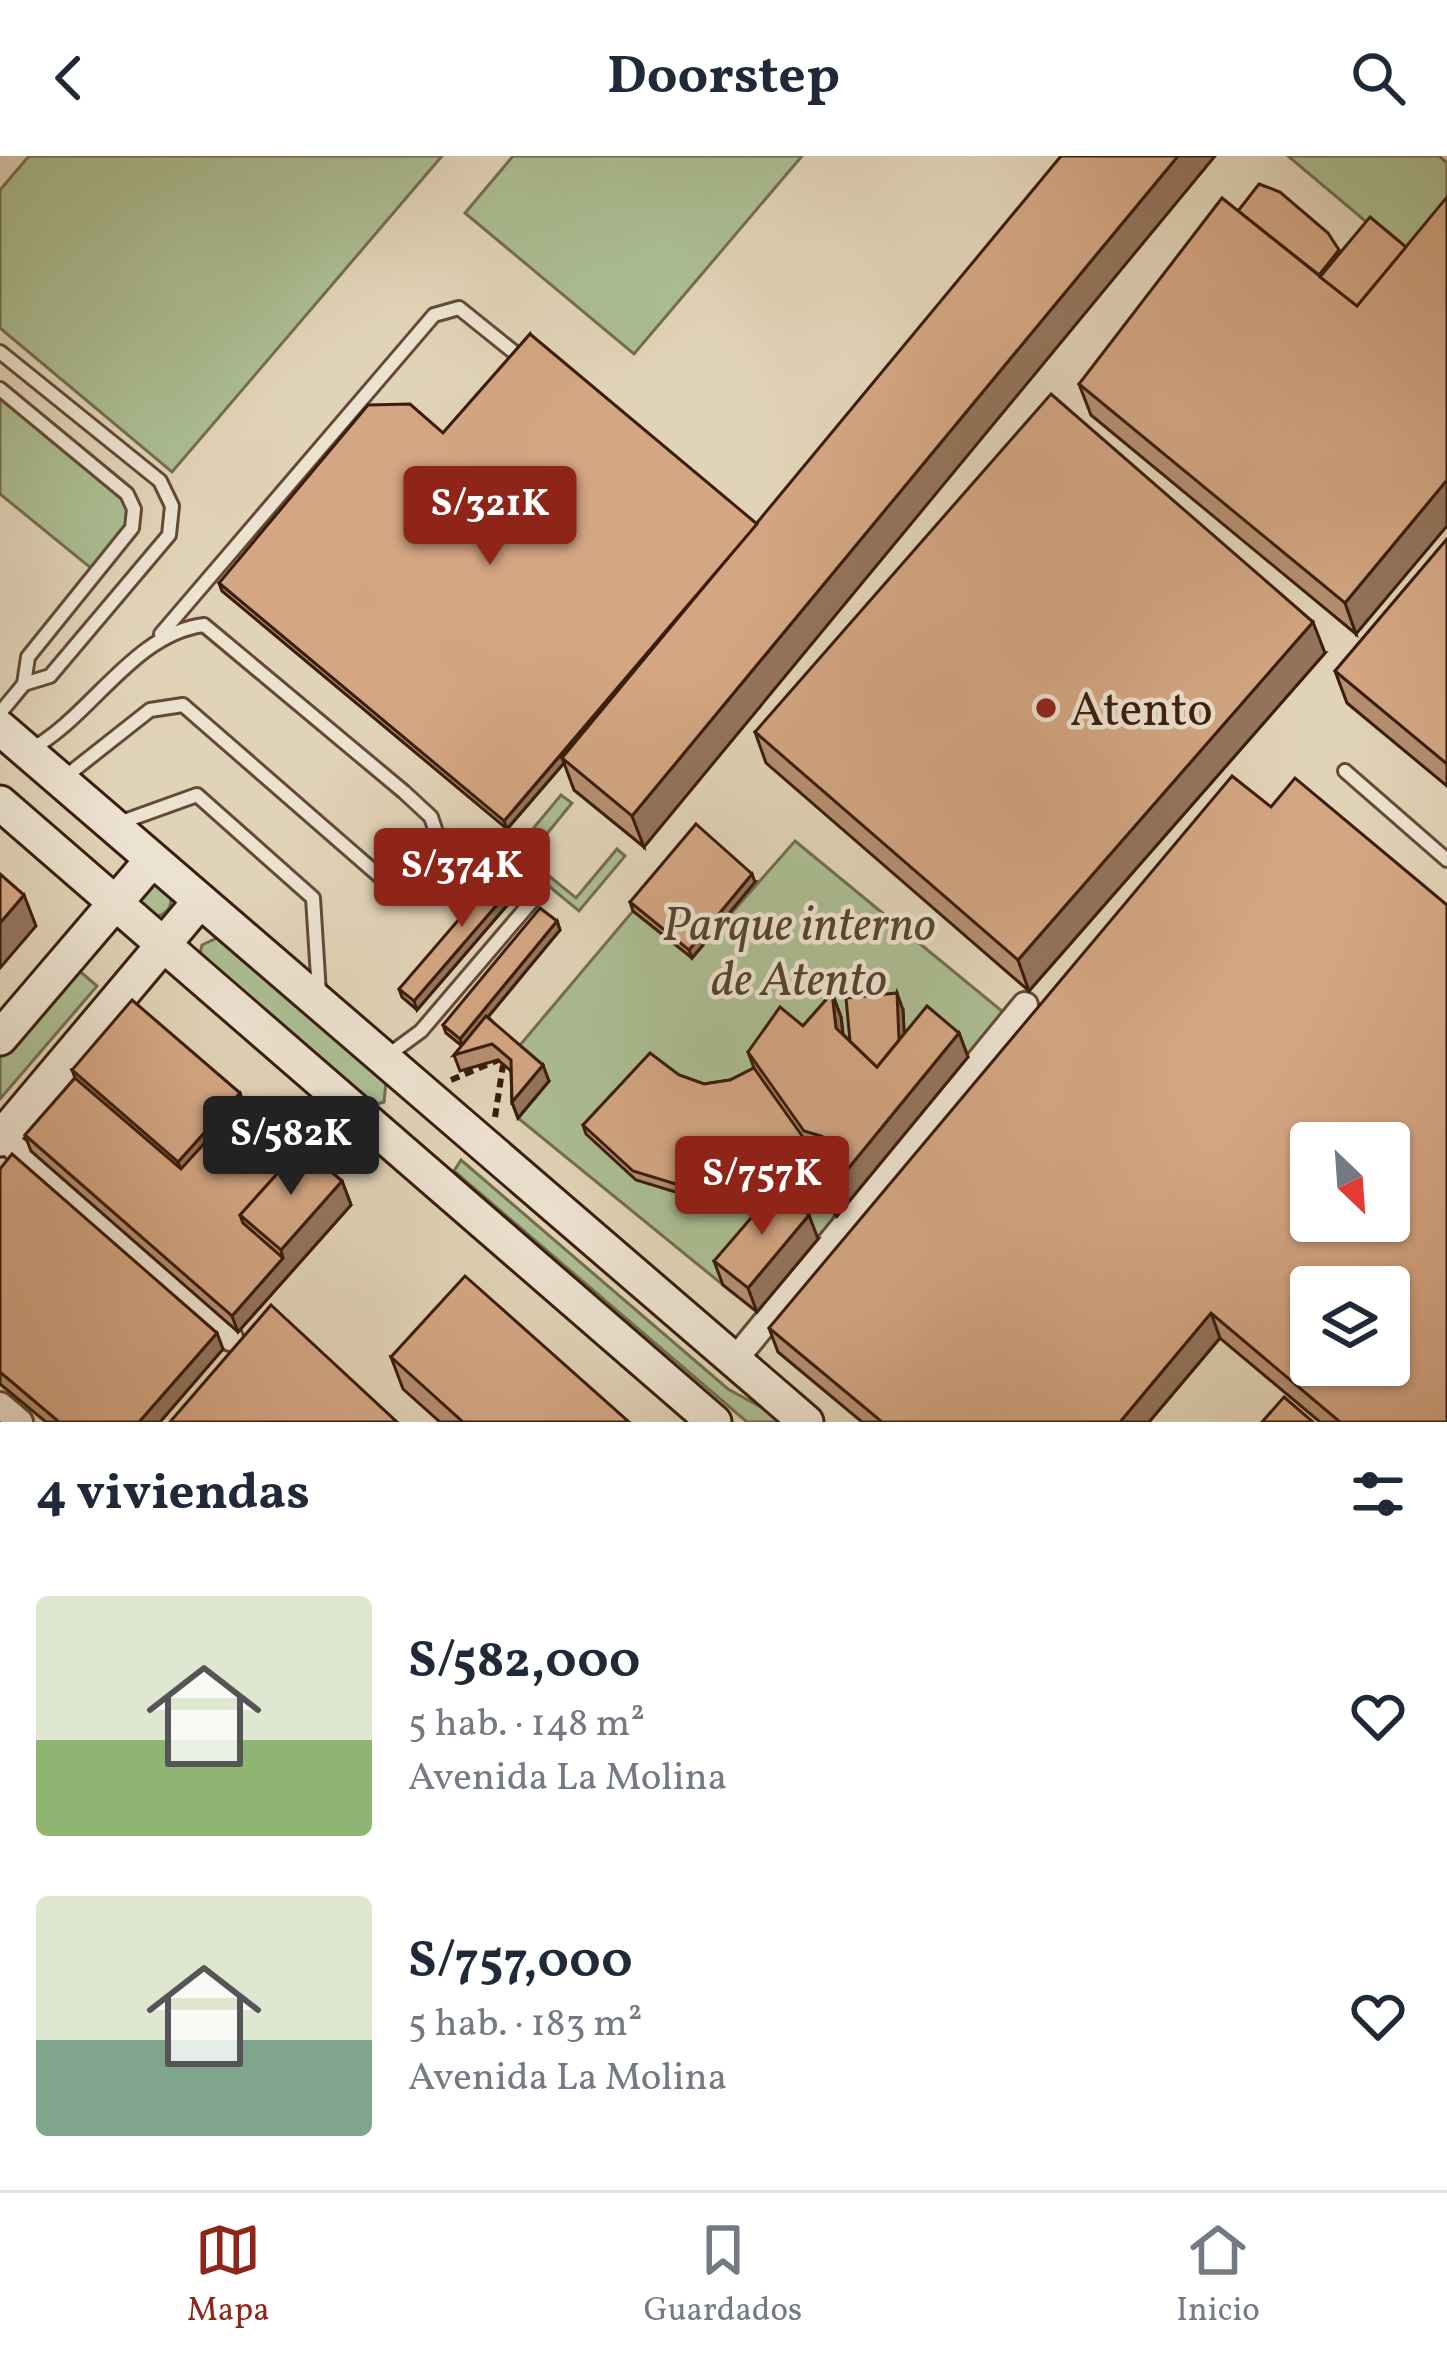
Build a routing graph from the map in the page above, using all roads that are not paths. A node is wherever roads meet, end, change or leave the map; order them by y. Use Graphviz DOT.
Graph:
graph roads {
  1 [pos="0,352"];
  2 [pos="520,357"];
  3 [pos="0,389"];
  4 [pos="157,640"];
  5 [pos="24,684"];
  6 [pos="0,713"];
  7 [pos="0,728"];
  8 [pos="27,751"];
  9 [pos="1345,772"];
  10 [pos="61,780"];
  11 [pos="0,803"];
  12 [pos="113,825"];
  13 [pos="152,860"];
  14 [pos="1447,860"];
  15 [pos="537,895"];
  16 [pos="200,901"];
  17 [pos="115,903"];
  18 [pos="163,945"];
  19 [pos="1024,1004"];
  20 [pos="320,1006"];
  21 [pos="0,1038"];
  22 [pos="382,1060"];
  23 [pos="448,1118"];
  24 [pos="1,1138"];
  25 [pos="410,1161"];
  26 [pos="234,1346"];
  27 [pos="733,1362"];
  28 [pos="0,1405"];
  29 [pos="20,1422"];
  30 [pos="714,1422"];
  31 [pos="806,1422"];
  1 -- 5 [label="lane"];
  2 -- 4 [label="lane"];
  3 -- 5 [label="lane"];
  4 -- 8 [label="lane"];
  4 -- 10 [label="lane"];
  5 -- 6 [label="lane"];
  7 -- 8 [label="main road"];
  8 -- 10 [label="main road"];
  9 -- 14 [label="lane"];
  10 -- 12 [label="main road"];
  11 -- 17 [label="main road"];
  12 -- 13 [label="main road"];
  12 -- 20 [label="lane"];
  13 -- 16 [label="main road"];
  13 -- 17 [label="main road"];
  15 -- 22 [label="lane"];
  16 -- 18 [label="main road"];
  16 -- 20 [label="main road"];
  17 -- 18 [label="main road"];
  17 -- 21 [label="main road"];
  18 -- 24 [label="main road"];
  18 -- 25 [label="main road"];
  19 -- 27 [label="street"];
  20 -- 22 [label="main road"];
  22 -- 23 [label="main road"];
  23 -- 25 [label="main road"];
  23 -- 27 [label="main road"];
  24 -- 26 [label="street"];
  25 -- 30 [label="main road"];
  27 -- 31 [label="main road"];
  28 -- 29 [label="street"];
}
